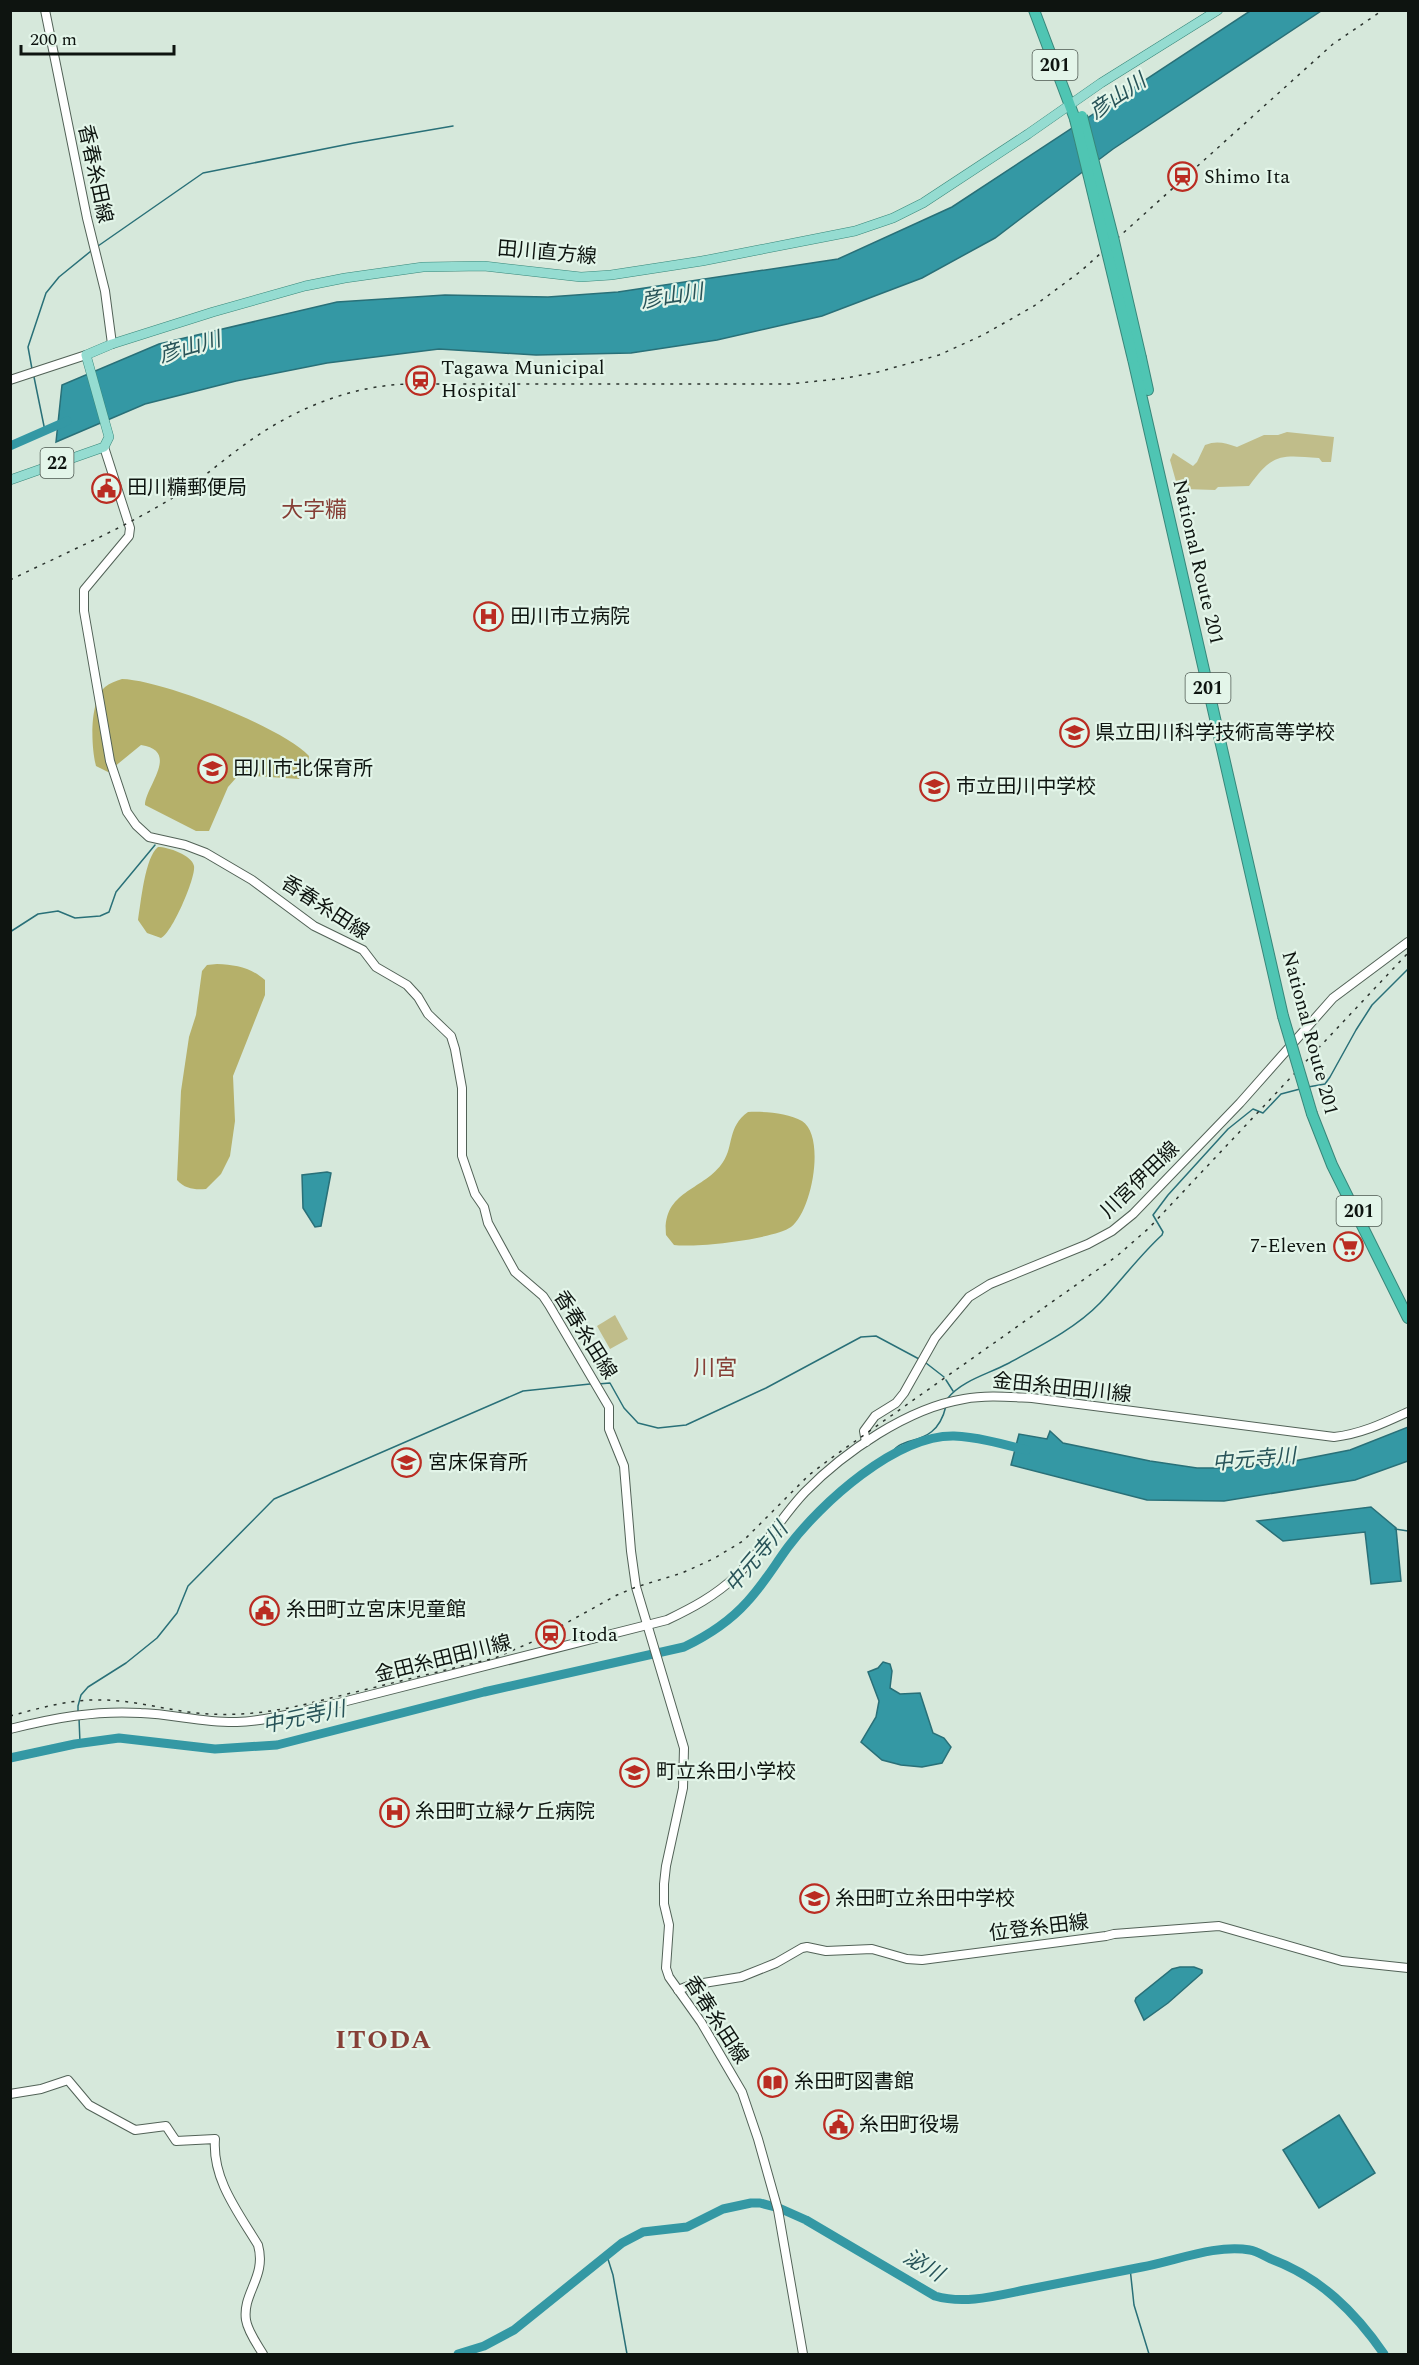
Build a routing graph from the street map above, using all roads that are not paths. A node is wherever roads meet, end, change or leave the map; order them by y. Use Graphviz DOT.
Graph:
graph roads {
  1 [pos="45,10"];
  2 [pos="1035,10"];
  3 [pos="1042,10"];
  4 [pos="1218,10"];
  5 [pos="1073,104"];
  6 [pos="112,344"];
  7 [pos="86,355"];
  8 [pos="10,380"];
  9 [pos="104,447"];
  10 [pos="10,480"];
  11 [pos="1408,942"];
  12 [pos="1314,1113"];
  13 [pos="1408,1305"];
  14 [pos="1408,1318"];
  15 [pos="1408,1412"];
  16 [pos="866,1442"];
  17 [pos="647,1629"];
  18 [pos="10,1729"];
  19 [pos="1408,1968"];
  20 [pos="678,1990"];
  21 [pos="10,2094"];
  22 [pos="263,2355"];
  23 [pos="803,2355"];
  1 -- 6 [label="main road, 香春糸田線"];
  2 -- 5 [label="highway, National Route 201 / 201"];
  3 -- 5 [label="highway, National Route 201 / 201"];
  4 -- 5 [label="main road, 田川直方線"];
  5 -- 6 [label="main road, 田川直方線"];
  5 -- 12 [label="highway, National Route 201 / 201, bridge"];
  6 -- 7 [label="main road, 田川直方線"];
  7 -- 8 [label="main road"];
  7 -- 9 [label="main road"];
  9 -- 10 [label="main road, 22"];
  9 -- 17 [label="main road, 香春糸田線"];
  11 -- 16 [label="main road, 川宮伊田線"];
  12 -- 13 [label="highway, National Route 201 / 201"];
  12 -- 14 [label="highway, National Route 201 / 201"];
  15 -- 16 [label="main road, 金田糸田田川線"];
  16 -- 17 [label="main road, 金田糸田田川線"];
  17 -- 18 [label="main road, 金田糸田田川線"];
  17 -- 20 [label="main road, 香春糸田線"];
  19 -- 20 [label="main road, 位登糸田線"];
  20 -- 23 [label="main road, 香春糸田線"];
  21 -- 22 [label="main road"];
}
